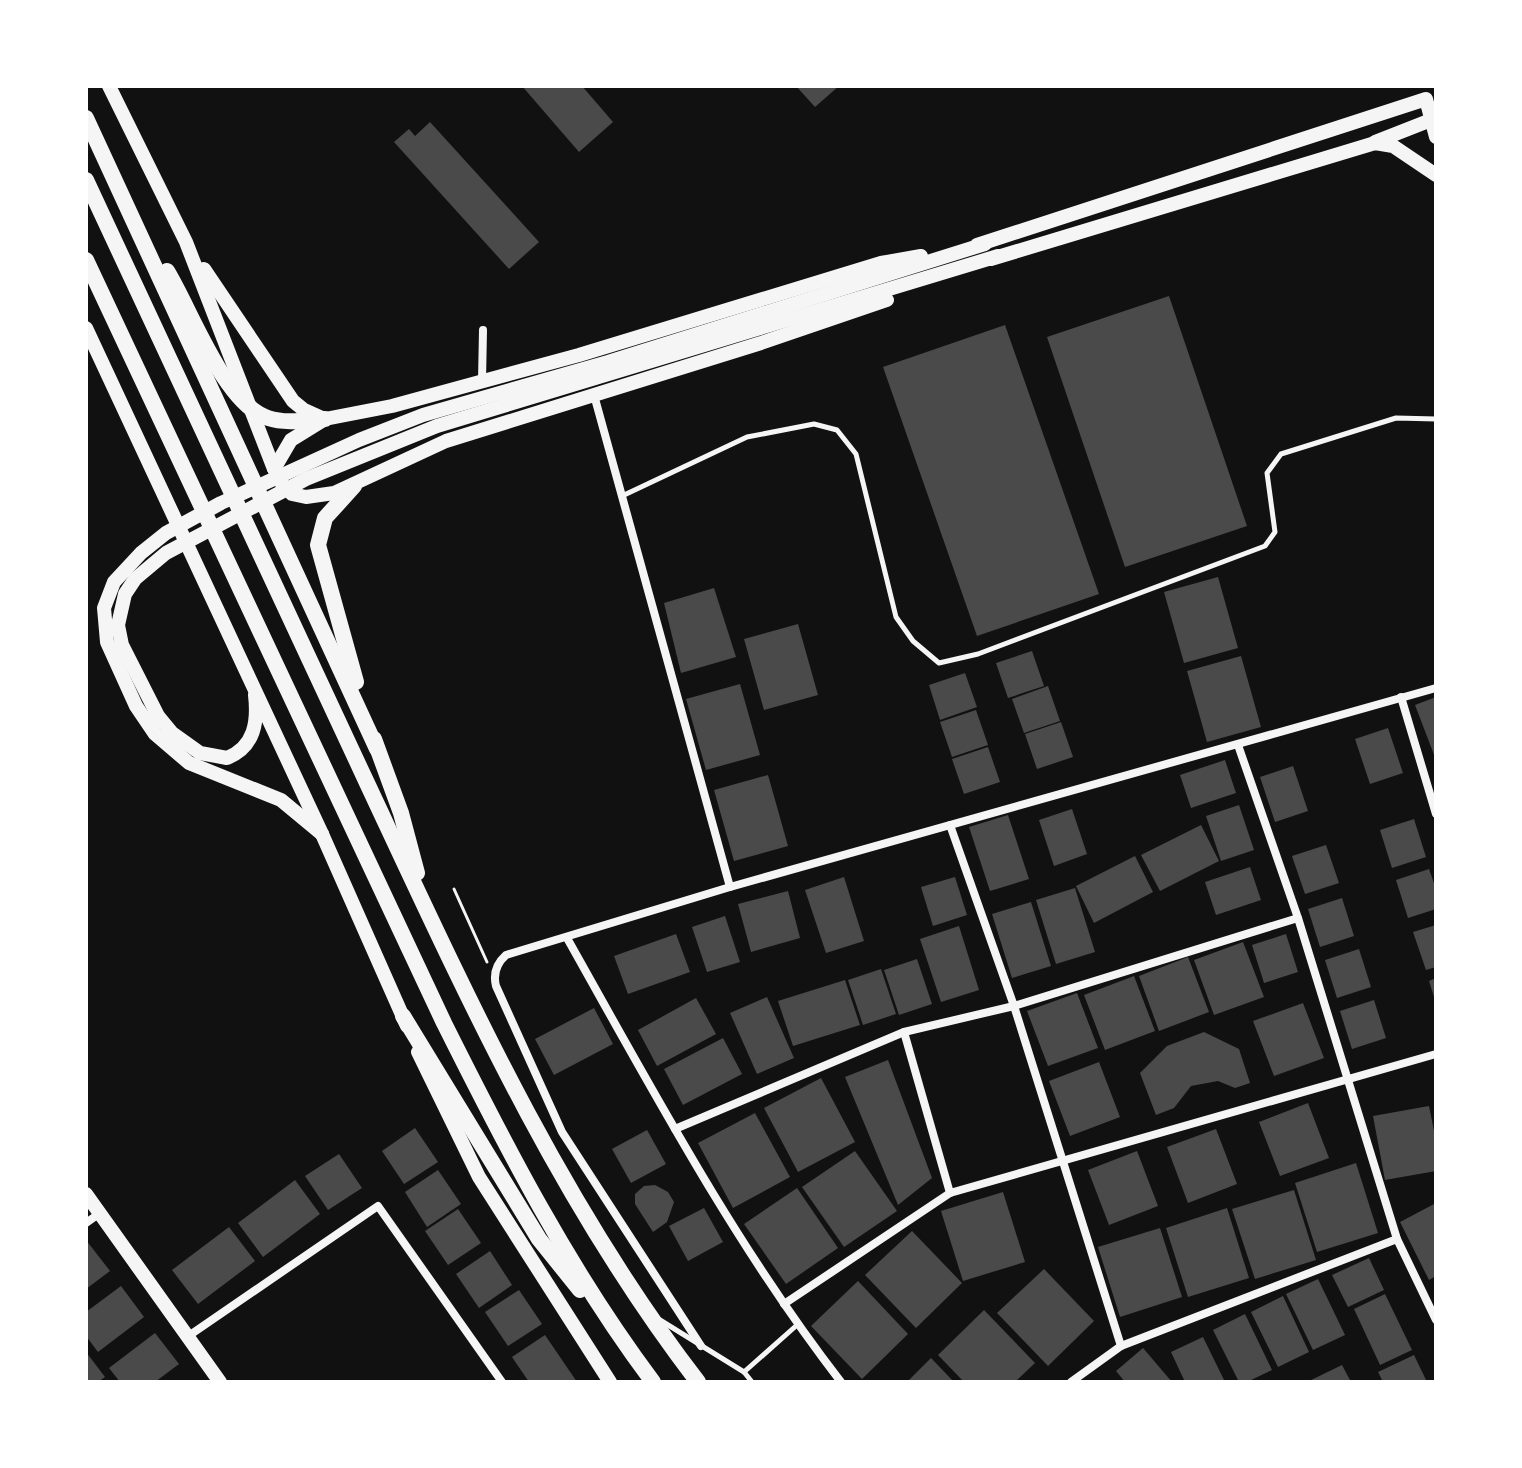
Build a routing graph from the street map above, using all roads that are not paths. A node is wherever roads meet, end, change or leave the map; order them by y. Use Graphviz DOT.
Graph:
graph roads {
  1 [pos="109,86"];
  2 [pos="1431,97"];
  3 [pos="86,118"];
  4 [pos="1434,119"];
  5 [pos="1436,137"];
  6 [pos="1375,143"];
  7 [pos="1436,175"];
  8 [pos="86,180"];
  9 [pos="127,204"];
  10 [pos="186,242"];
  11 [pos="985,244"];
  12 [pos="998,256"];
  13 [pos="86,260"];
  14 [pos="86,328"];
  15 [pos="483,330"];
  16 [pos="610,368"];
  17 [pos="482,381"];
  18 [pos="594,395"];
  19 [pos="255,412"];
  20 [pos="325,419"];
  21 [pos="1436,419"];
  22 [pos="277,476"];
  23 [pos="354,486"];
  24 [pos="622,496"];
  25 [pos="1436,688"];
  26 [pos="255,695"];
  27 [pos="1401,697"];
  28 [pos="1238,745"];
  29 [pos="377,749"];
  30 [pos="1436,814"];
  31 [pos="950,825"];
  32 [pos="322,834"];
  33 [pos="730,887"];
  34 [pos="426,909"];
  35 [pos="1298,918"];
  36 [pos="567,938"];
  37 [pos="1014,1006"];
  38 [pos="403,1016"];
  39 [pos="904,1032"];
  40 [pos="1436,1054"];
  41 [pos="1347,1078"];
  42 [pos="675,1129"];
  43 [pos="1064,1159"];
  44 [pos="950,1193"];
  45 [pos="86,1194"];
  46 [pos="100,1213"];
  47 [pos="86,1223"];
  48 [pos="1397,1239"];
  49 [pos="784,1304"];
  50 [pos="645,1311"];
  51 [pos="1436,1320"];
  52 [pos="797,1325"];
  53 [pos="615,1327"];
  54 [pos="187,1337"];
  55 [pos="701,1346"];
  56 [pos="1121,1346"];
  57 [pos="744,1372"];
  58 [pos="220,1382"];
  59 [pos="502,1382"];
  60 [pos="610,1382"];
  61 [pos="653,1382"];
  62 [pos="698,1382"];
  63 [pos="752,1382"];
  64 [pos="841,1382"];
  65 [pos="1071,1382"];
  1 -- 10 [label="main road"];
  2 -- 4 [label="main road"];
  2 -- 11 [label="main road"];
  3 -- 9 [label="highway"];
  4 -- 5 [label="main road"];
  4 -- 6 [label="main road"];
  6 -- 7 [label="main road"];
  6 -- 12 [label="main road"];
  8 -- 34 [label="highway"];
  9 -- 19 [label="highway"];
  9 -- 29 [label="highway"];
  10 -- 19 [label="main road"];
  10 -- 20 [label="main road"];
  11 -- 16 [label="main road"];
  11 -- 17 [label="main road"];
  12 -- 16 [label="main road"];
  12 -- 18 [label="main road"];
  13 -- 53 [label="highway"];
  14 -- 26 [label="main road"];
  15 -- 17 [label="street"];
  16 -- 26 [label="main road"];
  16 -- 32 [label="main road"];
  17 -- 20 [label="main road"];
  18 -- 23 [label="main road"];
  18 -- 24 [label="street"];
  19 -- 20 [label="highway"];
  19 -- 22 [label="main road"];
  20 -- 22 [label="main road"];
  21 -- 24 [label="lane"];
  22 -- 23 [label="main road"];
  23 -- 29 [label="highway"];
  24 -- 33 [label="street"];
  25 -- 27 [label="street"];
  26 -- 32 [label="main road"];
  27 -- 28 [label="street"];
  27 -- 30 [label="street"];
  28 -- 31 [label="street"];
  28 -- 35 [label="street"];
  29 -- 34 [label="highway"];
  31 -- 33 [label="street"];
  31 -- 37 [label="street"];
  32 -- 38 [label="main road"];
  33 -- 36 [label="street"];
  34 -- 50 [label="highway"];
  35 -- 37 [label="street"];
  35 -- 41 [label="street"];
  36 -- 42 [label="street"];
  36 -- 55 [label="street"];
  37 -- 39 [label="street"];
  37 -- 43 [label="street"];
  38 -- 53 [label="highway"];
  38 -- 60 [label="main road"];
  39 -- 42 [label="street"];
  39 -- 44 [label="street"];
  40 -- 41 [label="street"];
  41 -- 43 [label="street"];
  41 -- 48 [label="street"];
  42 -- 49 [label="street"];
  43 -- 44 [label="street"];
  43 -- 56 [label="street"];
  44 -- 49 [label="street"];
  45 -- 46 [label="main road"];
  46 -- 47 [label="street"];
  46 -- 54 [label="main road"];
  48 -- 51 [label="street"];
  48 -- 56 [label="street"];
  49 -- 52 [label="street"];
  50 -- 55 [label="lane"];
  50 -- 62 [label="highway"];
  52 -- 57 [label="lane"];
  52 -- 64 [label="street"];
  53 -- 61 [label="highway"];
  54 -- 58 [label="main road"];
  54 -- 59 [label="street"];
  55 -- 57 [label="lane"];
  56 -- 65 [label="street"];
  57 -- 63 [label="lane"];
}
